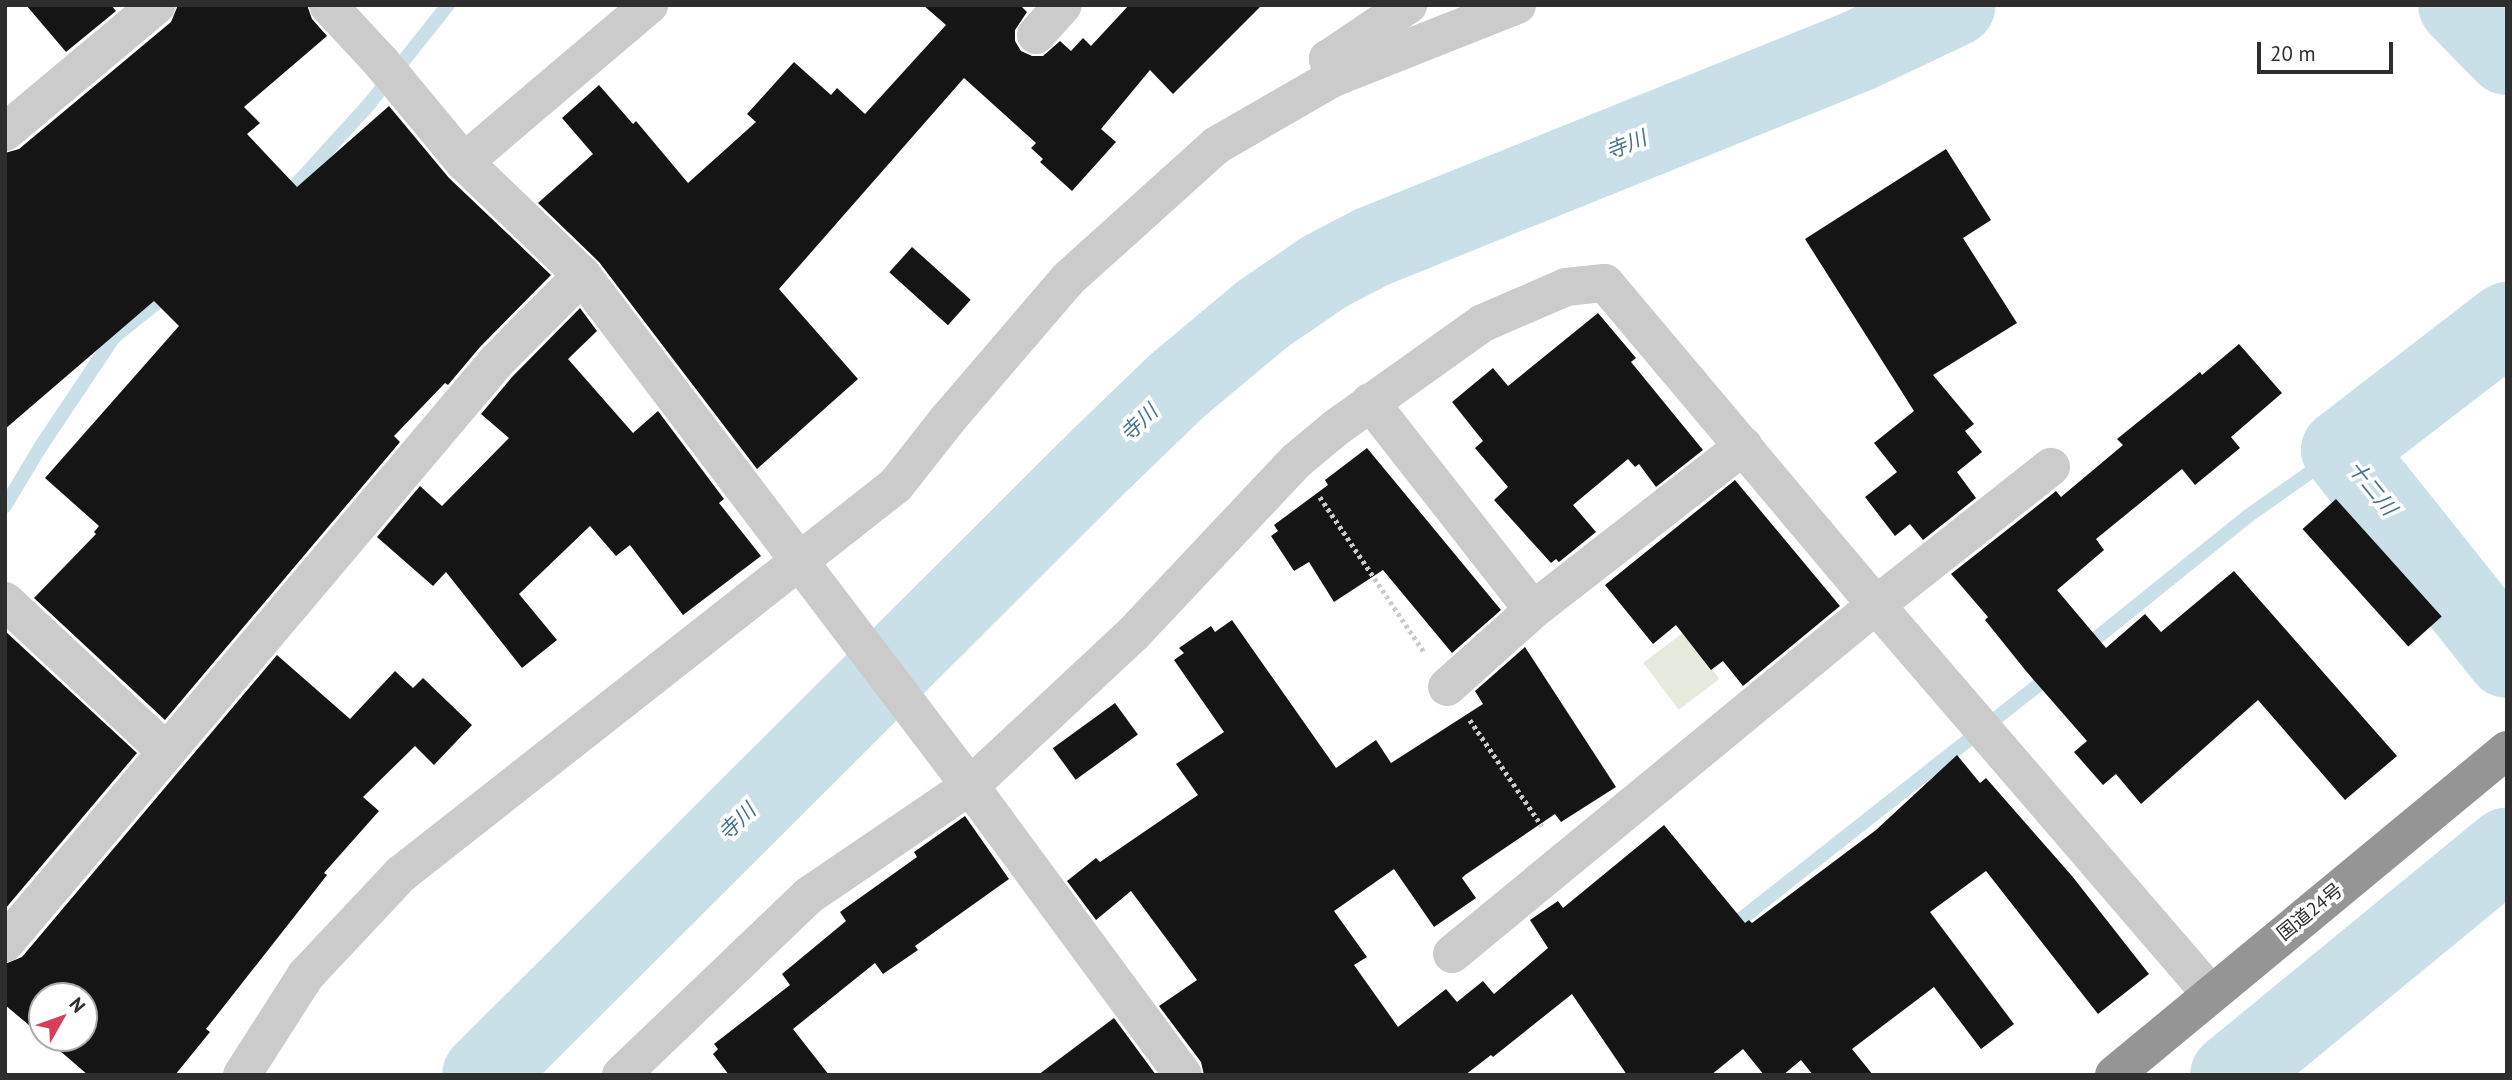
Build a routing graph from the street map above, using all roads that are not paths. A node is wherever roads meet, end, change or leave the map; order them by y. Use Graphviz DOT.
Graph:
graph roads {
  1 [pos="157,5"];
  2 [pos="328,5"];
  3 [pos="649,5"];
  4 [pos="1063,5"];
  5 [pos="1408,5"];
  6 [pos="1517,5"];
  7 [pos="1036,35"];
  8 [pos="1333,78"];
  9 [pos="5,132"];
  10 [pos="464,162"];
  11 [pos="582,275"];
  12 [pos="1370,402"];
  13 [pos="1744,446"];
  14 [pos="2051,467"];
  15 [pos="804,568"];
  16 [pos="5,601"];
  17 [pos="1876,605"];
  18 [pos="1533,610"];
  19 [pos="1447,687"];
  20 [pos="2507,750"];
  21 [pos="166,751"];
  22 [pos="966,781"];
  23 [pos="5,943"];
  24 [pos="1452,954"];
  25 [pos="2211,994"];
  26 [pos="242,1075"];
  27 [pos="621,1075"];
  28 [pos="1183,1075"];
  29 [pos="2114,1075"];
  1 -- 9 [label="street"];
  2 -- 10 [label="street"];
  3 -- 10 [label="street"];
  4 -- 7 [label="street"];
  5 -- 8 [label="street"];
  6 -- 8 [label="street"];
  8 -- 15 [label="street"];
  10 -- 11 [label="street"];
  11 -- 15 [label="street"];
  11 -- 21 [label="street"];
  12 -- 13 [label="street"];
  12 -- 18 [label="street"];
  12 -- 22 [label="street"];
  13 -- 17 [label="street"];
  13 -- 18 [label="street"];
  14 -- 17 [label="street"];
  15 -- 22 [label="street"];
  15 -- 26 [label="street"];
  16 -- 21 [label="street"];
  17 -- 24 [label="street"];
  17 -- 25 [label="street"];
  18 -- 19 [label="street"];
  20 -- 25 [label="highway, 国道24号"];
  21 -- 23 [label="street"];
  22 -- 27 [label="street"];
  22 -- 28 [label="street"];
  25 -- 29 [label="highway, 国道24号"];
}
